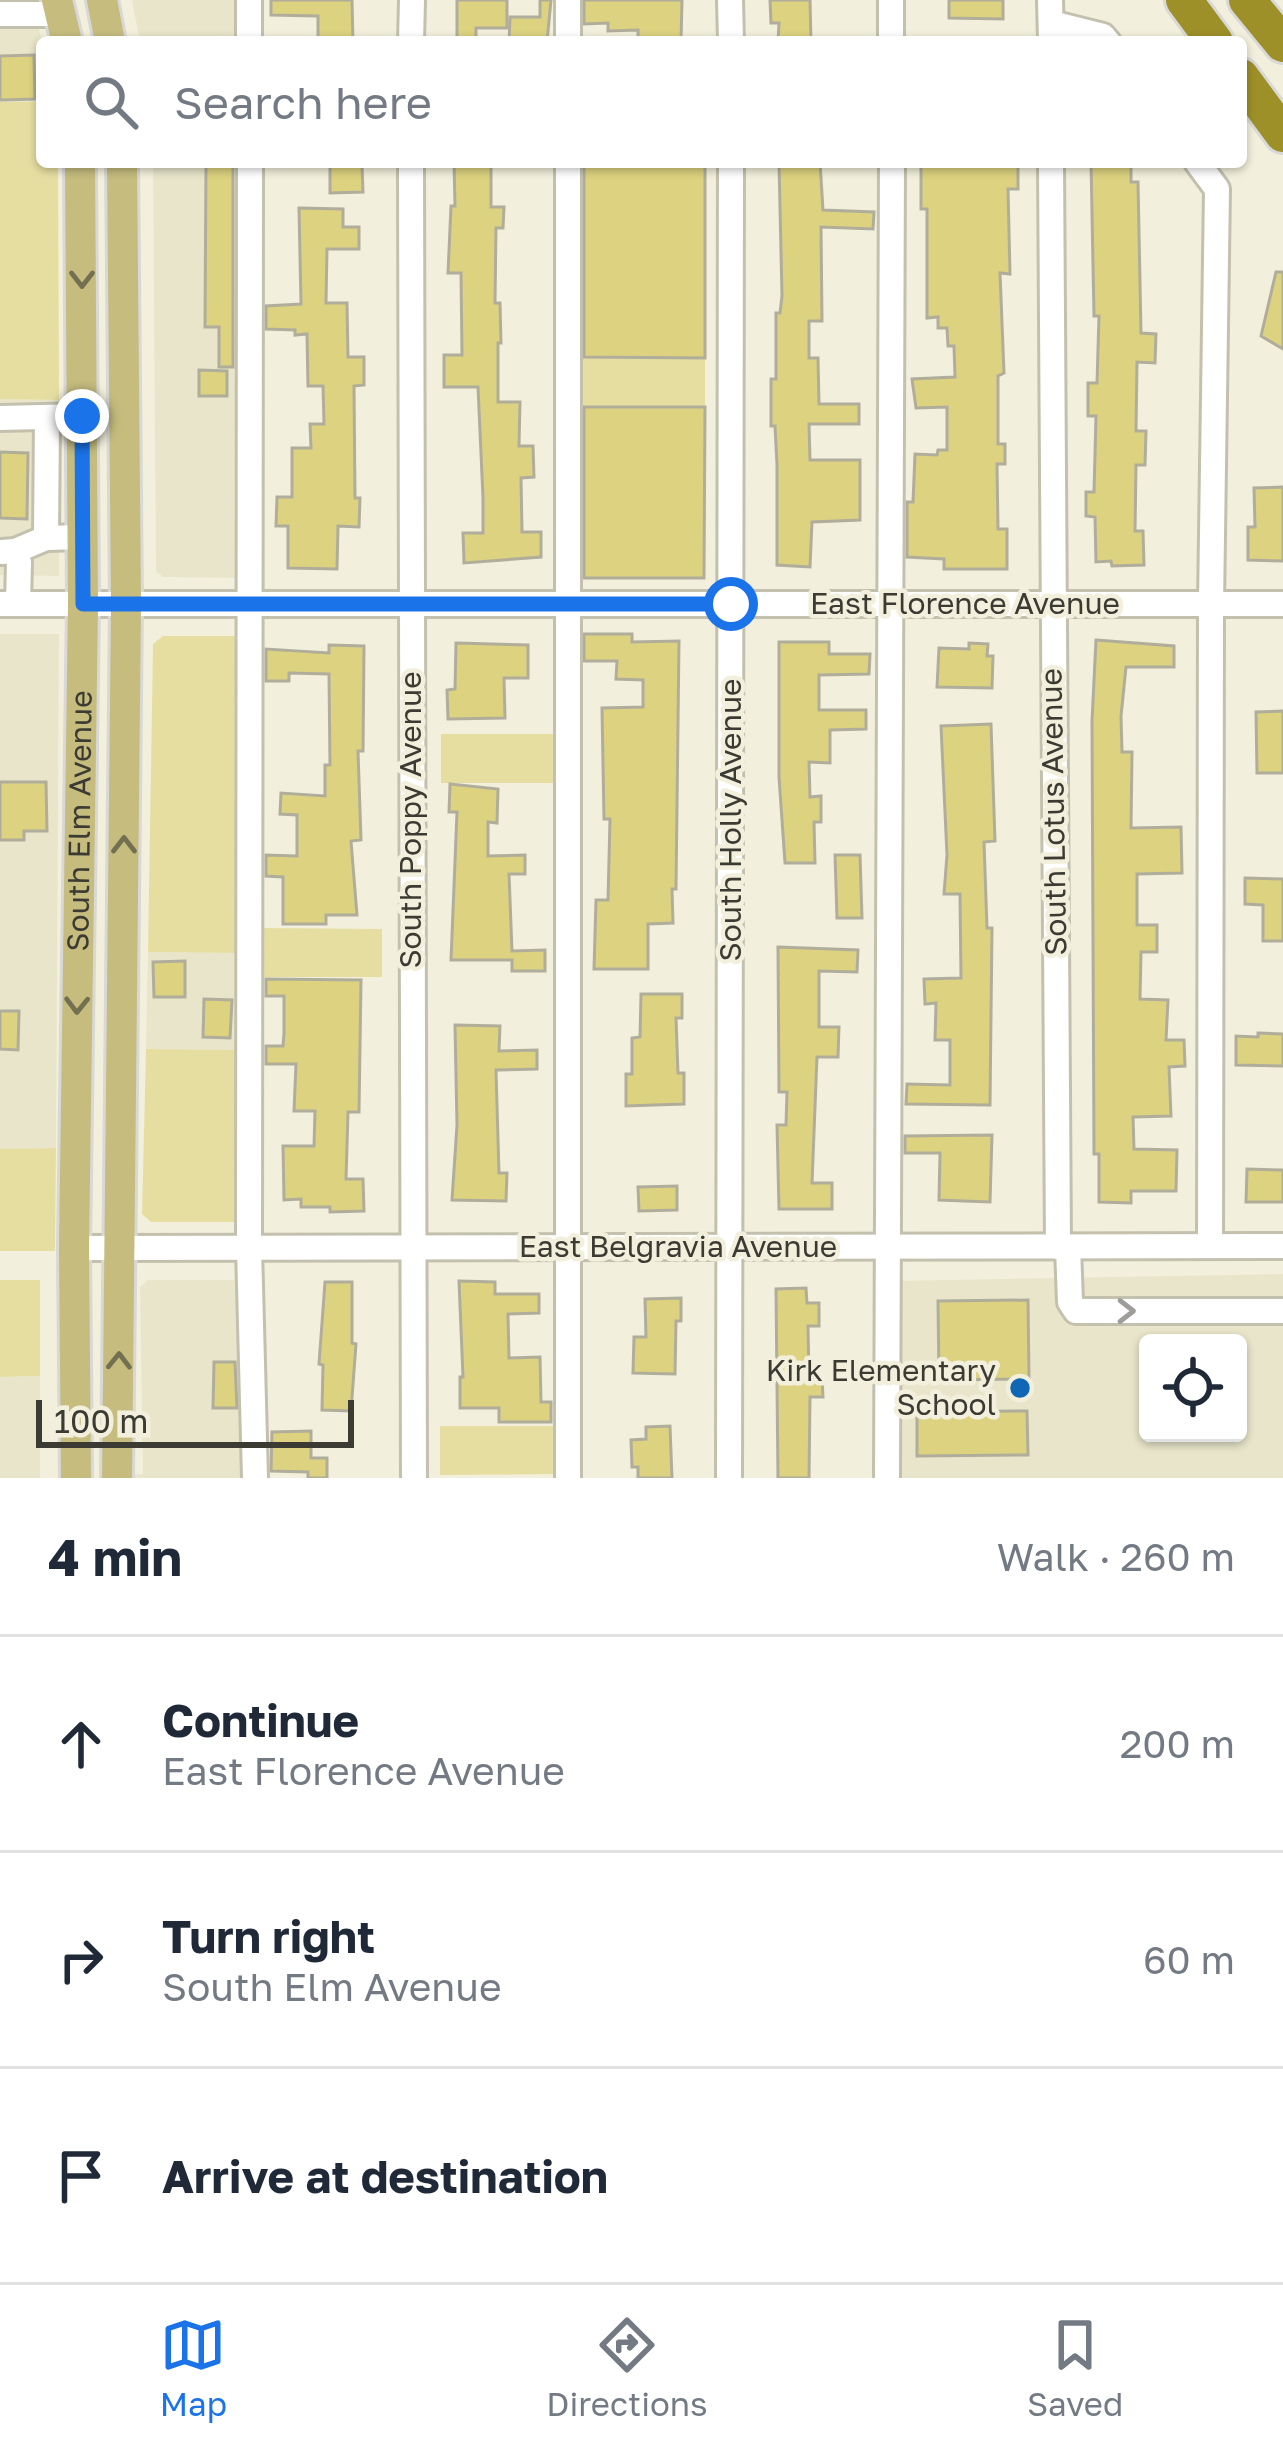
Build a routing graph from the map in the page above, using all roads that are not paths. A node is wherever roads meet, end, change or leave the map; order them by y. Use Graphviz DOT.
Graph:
graph roads {
  1 [pos="102,0"];
  2 [pos="249,0"];
  3 [pos="412,0"];
  4 [pos="568,0"];
  5 [pos="730,0"];
  6 [pos="891,0"];
  7 [pos="1184,0"];
  8 [pos="1246,0"];
  9 [pos="0,14"];
  10 [pos="61,18"];
  11 [pos="1051,22"];
  12 [pos="109,36"];
  13 [pos="249,36"];
  14 [pos="412,36"];
  15 [pos="568,36"];
  16 [pos="730,36"];
  17 [pos="891,36"];
  18 [pos="1103,36"];
  19 [pos="1211,36"];
  20 [pos="1283,44"];
  21 [pos="1247,85"];
  22 [pos="1283,134"];
  23 [pos="80,168"];
  24 [pos="122,168"];
  25 [pos="250,168"];
  26 [pos="411,168"];
  27 [pos="568,168"];
  28 [pos="730,168"];
  29 [pos="892,168"];
  30 [pos="1051,168"];
  31 [pos="1201,168"];
  32 [pos="82,416"];
  33 [pos="47,417"];
  34 [pos="0,418"];
  35 [pos="83,537"];
  36 [pos="46,538"];
  37 [pos="8,552"];
  38 [pos="9,604"];
  39 [pos="83,604"];
  40 [pos="126,604"];
  41 [pos="249,604"];
  42 [pos="410,604"];
  43 [pos="570,604"];
  44 [pos="731,604"];
  45 [pos="892,604"];
  46 [pos="1052,604"];
  47 [pos="1211,604"];
  48 [pos="1283,604"];
  49 [pos="1063,1246"];
  50 [pos="1210,1246"];
  51 [pos="1283,1246"];
  52 [pos="415,1247"];
  53 [pos="568,1247"];
  54 [pos="730,1247"];
  55 [pos="887,1247"];
  56 [pos="74,1248"];
  57 [pos="121,1248"];
  58 [pos="249,1248"];
  59 [pos="1283,1312"];
  60 [pos="76,1478"];
  61 [pos="117,1478"];
  62 [pos="255,1478"];
  63 [pos="414,1478"];
  64 [pos="568,1478"];
  65 [pos="730,1478"];
  66 [pos="887,1478"];
  1 -- 12 [label="main road"];
  2 -- 13 [label="street"];
  3 -- 14 [label="street"];
  4 -- 15 [label="street"];
  5 -- 16 [label="street"];
  6 -- 17 [label="street"];
  7 -- 19 [label="highway"];
  8 -- 20 [label="highway"];
  9 -- 10 [label="street"];
  11 -- 18 [label="street"];
  21 -- 22 [label="highway"];
  23 -- 32 [label="main road, South Elm Avenue, one-way"];
  24 -- 40 [label="main road, South Elm Avenue"];
  25 -- 41 [label="street"];
  26 -- 42 [label="street, South Poppy Avenue"];
  27 -- 43 [label="street"];
  28 -- 44 [label="street, South Holly Avenue"];
  29 -- 45 [label="street"];
  30 -- 46 [label="street, South Lotus Avenue"];
  31 -- 47 [label="street"];
  32 -- 33 [label="street"];
  32 -- 35 [label="main road, South Elm Avenue"];
  33 -- 34 [label="street"];
  33 -- 36 [label="street"];
  35 -- 36 [label="street"];
  35 -- 39 [label="main road, South Elm Avenue"];
  36 -- 37 [label="street"];
  37 -- 38 [label="street"];
  38 -- 39 [label="street, East Florence Avenue"];
  39 -- 40 [label="street, East Florence Avenue"];
  39 -- 56 [label="main road, South Elm Avenue, one-way"];
  40 -- 41 [label="street, East Florence Avenue"];
  57 -- 40 [label="main road, South Elm Avenue, one-way"];
  41 -- 42 [label="street, East Florence Avenue"];
  41 -- 58 [label="street"];
  42 -- 43 [label="street, East Florence Avenue"];
  42 -- 52 [label="street, South Poppy Avenue"];
  43 -- 44 [label="street, East Florence Avenue"];
  43 -- 53 [label="street"];
  44 -- 45 [label="street, East Florence Avenue"];
  44 -- 54 [label="street, South Holly Avenue"];
  45 -- 46 [label="street, East Florence Avenue"];
  45 -- 55 [label="street"];
  46 -- 47 [label="street, East Florence Avenue"];
  46 -- 49 [label="street, South Lotus Avenue"];
  47 -- 48 [label="street, East Florence Avenue"];
  47 -- 50 [label="street"];
  49 -- 50 [label="street, East Belgravia Avenue"];
  49 -- 55 [label="street, East Belgravia Avenue"];
  49 -- 59 [label="street, South Lotus Avenue, one-way"];
  50 -- 51 [label="street, East Belgravia Avenue"];
  52 -- 53 [label="street, East Belgravia Avenue"];
  52 -- 58 [label="street, East Belgravia Avenue"];
  52 -- 63 [label="street, South Poppy Avenue"];
  53 -- 54 [label="street, East Belgravia Avenue"];
  53 -- 64 [label="street"];
  54 -- 55 [label="street, East Belgravia Avenue"];
  54 -- 65 [label="street, South Holly Avenue"];
  55 -- 66 [label="street"];
  56 -- 57 [label="street, East Belgravia Avenue"];
  56 -- 60 [label="main road, South Elm Avenue"];
  57 -- 58 [label="street, East Belgravia Avenue"];
  61 -- 57 [label="main road, South Elm Avenue, one-way"];
  58 -- 62 [label="street"];
}
